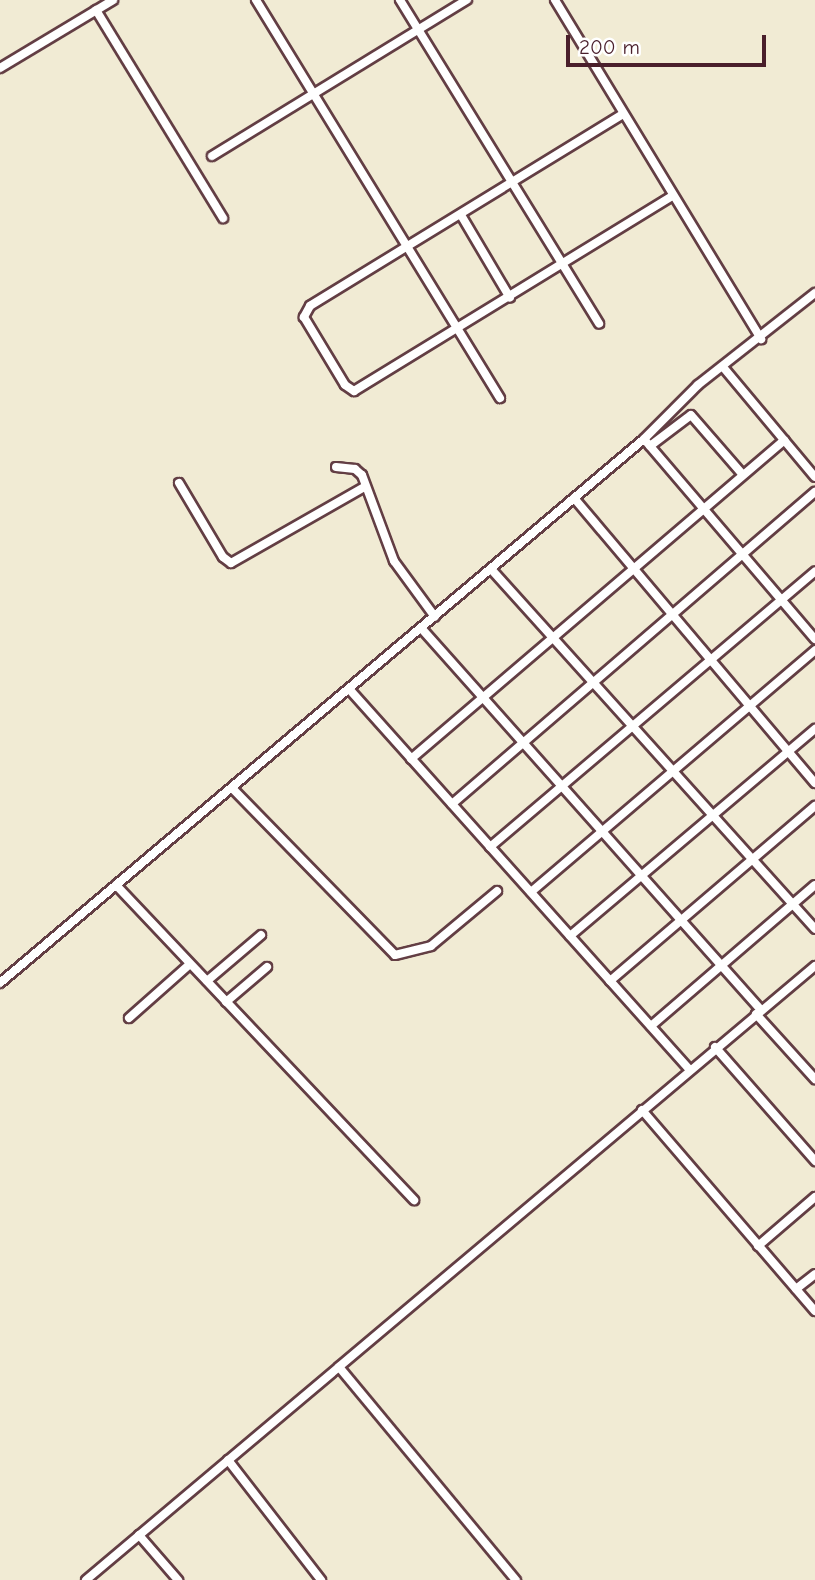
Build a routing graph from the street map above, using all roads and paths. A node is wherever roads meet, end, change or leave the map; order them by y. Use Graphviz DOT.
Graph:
graph roads {
  1 [pos="112,0"];
  2 [pos="256,0"];
  3 [pos="400,0"];
  4 [pos="467,0"];
  5 [pos="555,0"];
  6 [pos="96,10"];
  7 [pos="419,30"];
  8 [pos="0,68"];
  9 [pos="313,94"];
  10 [pos="623,114"];
  11 [pos="212,156"];
  12 [pos="513,184"];
  13 [pos="672,196"];
  14 [pos="461,215"];
  15 [pos="223,218"];
  16 [pos="408,248"];
  17 [pos="563,265"];
  18 [pos="815,293"];
  19 [pos="510,298"];
  20 [pos="599,324"];
  21 [pos="458,330"];
  22 [pos="761,340"];
  23 [pos="723,367"];
  24 [pos="500,398"];
  25 [pos="783,440"];
  26 [pos="647,442"];
  27 [pos="336,467"];
  28 [pos="743,474"];
  29 [pos="815,477"];
  30 [pos="180,483"];
  31 [pos="364,487"];
  32 [pos="815,492"];
  33 [pos="574,498"];
  34 [pos="703,508"];
  35 [pos="742,554"];
  36 [pos="491,569"];
  37 [pos="632,569"];
  38 [pos="815,571"];
  39 [pos="781,600"];
  40 [pos="435,617"];
  41 [pos="672,617"];
  42 [pos="422,629"];
  43 [pos="553,637"];
  44 [pos="815,639"];
  45 [pos="815,650"];
  46 [pos="709,661"];
  47 [pos="593,682"];
  48 [pos="350,690"];
  49 [pos="482,696"];
  50 [pos="750,708"];
  51 [pos="632,725"];
  52 [pos="815,729"];
  53 [pos="523,743"];
  54 [pos="789,751"];
  55 [pos="411,759"];
  56 [pos="673,771"];
  57 [pos="815,783"];
  58 [pos="561,786"];
  59 [pos="232,788"];
  60 [pos="452,804"];
  61 [pos="815,806"];
  62 [pos="713,815"];
  63 [pos="602,831"];
  64 [pos="490,846"];
  65 [pos="753,859"];
  66 [pos="642,876"];
  67 [pos="116,885"];
  68 [pos="815,885"];
  69 [pos="497,891"];
  70 [pos="531,892"];
  71 [pos="793,904"];
  72 [pos="681,920"];
  73 [pos="815,929"];
  74 [pos="261,935"];
  75 [pos="570,936"];
  76 [pos="190,964"];
  77 [pos="722,965"];
  78 [pos="815,966"];
  79 [pos="267,967"];
  80 [pos="207,981"];
  81 [pos="610,981"];
  82 [pos="0,983"];
  83 [pos="226,1002"];
  84 [pos="759,1012"];
  85 [pos="129,1018"];
  86 [pos="651,1026"];
  87 [pos="715,1048"];
  88 [pos="689,1069"];
  89 [pos="815,1079"];
  90 [pos="642,1110"];
  91 [pos="815,1161"];
  92 [pos="815,1197"];
  93 [pos="414,1200"];
  94 [pos="758,1246"];
  95 [pos="815,1274"];
  96 [pos="796,1289"];
  97 [pos="815,1311"];
  98 [pos="339,1367"];
  99 [pos="228,1460"];
  100 [pos="139,1535"];
  101 [pos="86,1580"];
  102 [pos="178,1580"];
  103 [pos="321,1580"];
  104 [pos="516,1580"];
  1 -- 6 [label="street"];
  2 -- 9 [label="street"];
  3 -- 7 [label="street"];
  4 -- 7 [label="street"];
  5 -- 10 [label="street"];
  6 -- 8 [label="street"];
  6 -- 15 [label="street"];
  7 -- 9 [label="street"];
  7 -- 12 [label="street"];
  9 -- 11 [label="street"];
  9 -- 16 [label="street"];
  10 -- 12 [label="street"];
  10 -- 13 [label="street"];
  12 -- 14 [label="street"];
  12 -- 17 [label="street"];
  13 -- 17 [label="street"];
  13 -- 22 [label="street"];
  14 -- 16 [label="street"];
  14 -- 19 [label="street"];
  16 -- 21 [label="street"];
  16 -- 21 [label="street"];
  17 -- 19 [label="street"];
  17 -- 20 [label="street"];
  18 -- 22 [label="street"];
  19 -- 21 [label="street"];
  21 -- 24 [label="street"];
  22 -- 23 [label="street"];
  23 -- 25 [label="street"];
  23 -- 26 [label="street"];
  25 -- 28 [label="street"];
  25 -- 29 [label="street"];
  26 -- 28 [label="street"];
  26 -- 33 [label="street"];
  26 -- 34 [label="street"];
  27 -- 31 [label="street"];
  28 -- 34 [label="street"];
  30 -- 31 [label="street"];
  31 -- 40 [label="street"];
  32 -- 35 [label="street"];
  33 -- 36 [label="street"];
  33 -- 37 [label="street"];
  34 -- 35 [label="street"];
  34 -- 37 [label="street"];
  35 -- 39 [label="street"];
  35 -- 41 [label="street"];
  36 -- 40 [label="street"];
  36 -- 43 [label="street"];
  37 -- 41 [label="street"];
  37 -- 43 [label="street"];
  38 -- 39 [label="street"];
  39 -- 44 [label="street"];
  39 -- 46 [label="street"];
  40 -- 42 [label="street"];
  41 -- 46 [label="street"];
  41 -- 47 [label="street"];
  42 -- 48 [label="street"];
  42 -- 49 [label="street"];
  43 -- 47 [label="street"];
  43 -- 49 [label="street"];
  45 -- 50 [label="street"];
  46 -- 50 [label="street"];
  46 -- 51 [label="street"];
  47 -- 51 [label="street"];
  47 -- 53 [label="street"];
  48 -- 55 [label="street"];
  48 -- 59 [label="street"];
  49 -- 53 [label="street"];
  49 -- 55 [label="street"];
  50 -- 54 [label="street"];
  50 -- 56 [label="street"];
  51 -- 56 [label="street"];
  51 -- 58 [label="street"];
  52 -- 54 [label="street"];
  53 -- 58 [label="street"];
  53 -- 60 [label="street"];
  54 -- 57 [label="street"];
  54 -- 62 [label="street"];
  55 -- 60 [label="street"];
  56 -- 62 [label="street"];
  56 -- 63 [label="street"];
  58 -- 63 [label="street"];
  58 -- 64 [label="street"];
  59 -- 67 [label="street"];
  59 -- 69 [label="street"];
  60 -- 64 [label="street"];
  61 -- 65 [label="street"];
  62 -- 65 [label="street"];
  62 -- 66 [label="street"];
  63 -- 66 [label="street"];
  63 -- 70 [label="street"];
  64 -- 70 [label="street"];
  65 -- 71 [label="street"];
  65 -- 72 [label="street"];
  66 -- 72 [label="street"];
  66 -- 75 [label="street"];
  67 -- 76 [label="street"];
  67 -- 82 [label="street"];
  68 -- 71 [label="street"];
  70 -- 75 [label="street"];
  71 -- 73 [label="street"];
  71 -- 77 [label="street"];
  72 -- 77 [label="street"];
  72 -- 81 [label="street"];
  74 -- 80 [label="street"];
  75 -- 81 [label="street"];
  76 -- 80 [label="street"];
  76 -- 85 [label="street"];
  77 -- 84 [label="street"];
  77 -- 86 [label="street"];
  78 -- 84 [label="street"];
  79 -- 83 [label="street"];
  80 -- 83 [label="street"];
  81 -- 86 [label="street"];
  83 -- 93 [label="street"];
  84 -- 87 [label="street"];
  84 -- 89 [label="street"];
  86 -- 88 [label="street"];
  87 -- 88 [label="street"];
  87 -- 91 [label="street"];
  88 -- 90 [label="street"];
  90 -- 94 [label="street"];
  90 -- 98 [label="street"];
  92 -- 94 [label="street"];
  94 -- 96 [label="street"];
  95 -- 96 [label="street"];
  96 -- 97 [label="street"];
  98 -- 99 [label="street"];
  98 -- 104 [label="street"];
  99 -- 100 [label="street"];
  99 -- 103 [label="street"];
  100 -- 101 [label="street"];
  100 -- 102 [label="street"];
}
